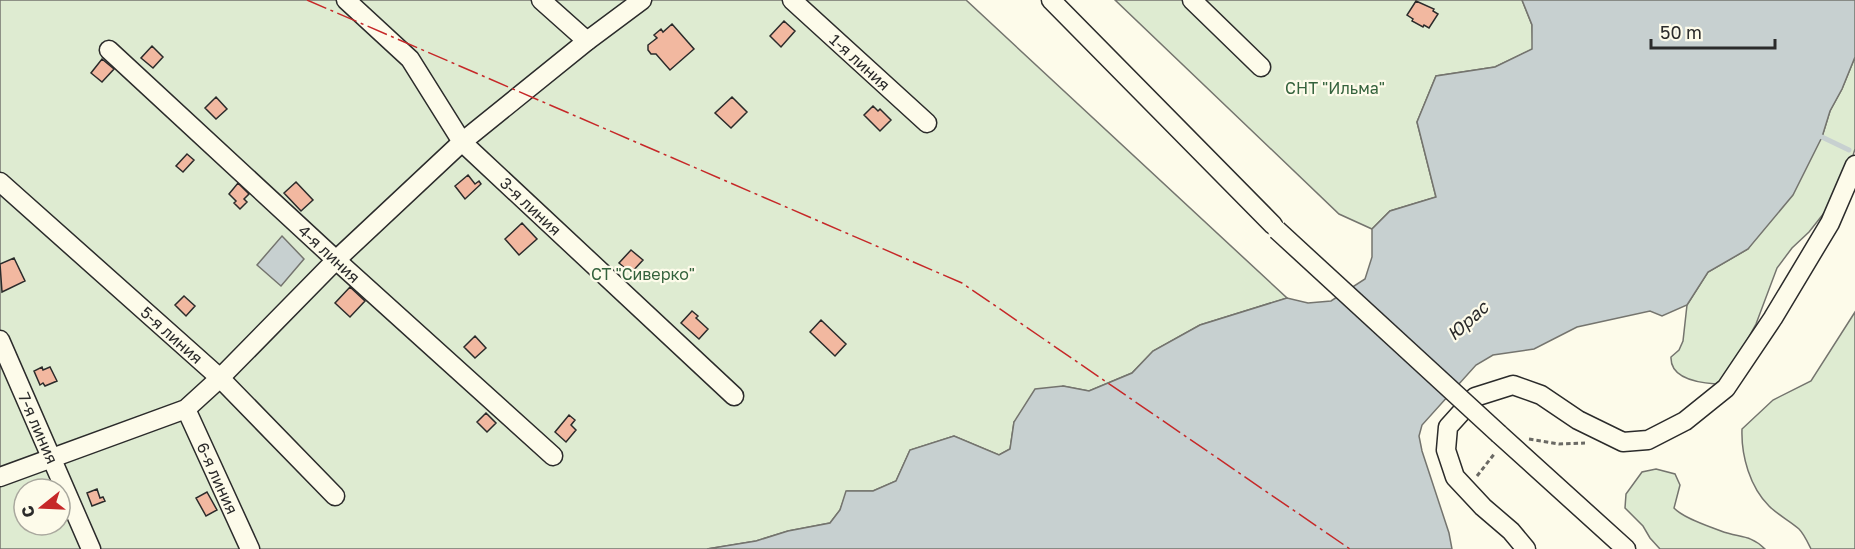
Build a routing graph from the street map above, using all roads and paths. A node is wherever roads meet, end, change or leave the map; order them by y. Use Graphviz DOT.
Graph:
graph roads {
  1 [pos="346,0"];
  2 [pos="541,0"];
  3 [pos="642,0"];
  4 [pos="792,0"];
  5 [pos="1051,0"];
  6 [pos="1192,0"];
  7 [pos="587,41"];
  8 [pos="109,50"];
  9 [pos="1261,67"];
  10 [pos="927,123"];
  11 [pos="462,142"];
  12 [pos="1855,165"];
  13 [pos="0,182"];
  14 [pos="336,260"];
  15 [pos="0,340"];
  16 [pos="220,378"];
  17 [pos="734,396"];
  18 [pos="186,409"];
  19 [pos="1499,441"];
  20 [pos="1591,443"];
  21 [pos="552,456"];
  22 [pos="51,459"];
  23 [pos="1478,475"];
  24 [pos="0,477"];
  25 [pos="335,496"];
  26 [pos="91,549"];
  27 [pos="250,549"];
  28 [pos="1526,549"];
  29 [pos="1626,549"];
  1 -- 11 [label="street, 3-я линия"];
  2 -- 7 [label="street"];
  3 -- 7 [label="street"];
  4 -- 10 [label="street, 1-я линия"];
  5 -- 19 [label="street, bridge"];
  6 -- 9 [label="street"];
  7 -- 11 [label="street"];
  8 -- 14 [label="street, 4-я линия"];
  11 -- 14 [label="street"];
  11 -- 17 [label="street, 3-я линия"];
  12 -- 28 [label="street"];
  13 -- 16 [label="street, 5-я линия"];
  14 -- 16 [label="street"];
  14 -- 21 [label="street, 4-я линия"];
  15 -- 22 [label="street, 7-я линия"];
  16 -- 18 [label="street"];
  16 -- 25 [label="street, 5-я линия"];
  18 -- 22 [label="street"];
  18 -- 27 [label="street, 6-я линия"];
  19 -- 20 [label="path"];
  19 -- 23 [label="path"];
  19 -- 29 [label="street"];
  22 -- 24 [label="street"];
  22 -- 26 [label="street, 7-я линия"];
}
